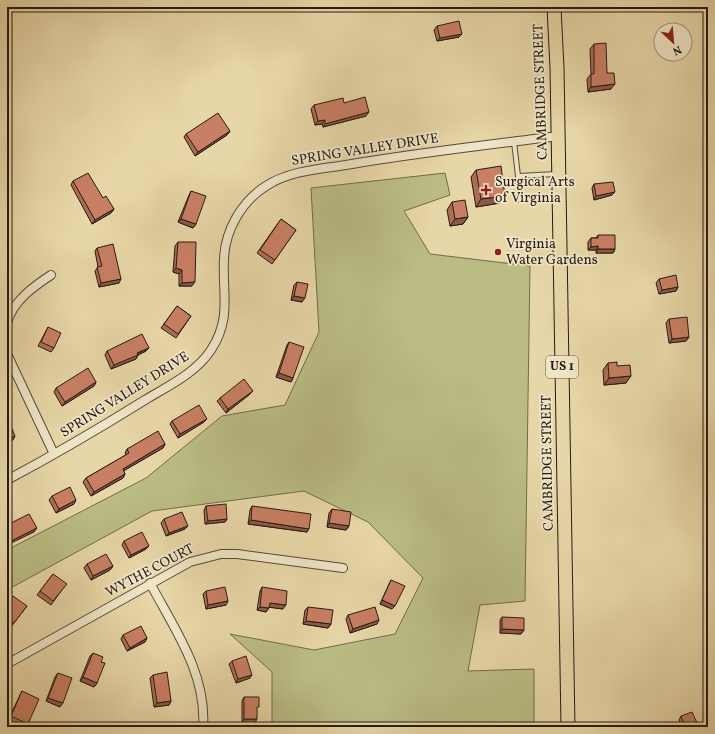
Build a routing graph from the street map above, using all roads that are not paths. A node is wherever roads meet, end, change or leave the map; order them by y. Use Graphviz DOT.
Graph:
graph roads {
  1 [pos="554,7"];
  2 [pos="558,136"];
  3 [pos="514,142"];
  4 [pos="558,174"];
  5 [pos="518,176"];
  6 [pos="520,200"];
  7 [pos="50,275"];
  8 [pos="7,323"];
  9 [pos="7,354"];
  10 [pos="54,454"];
  11 [pos="7,480"];
  12 [pos="343,568"];
  13 [pos="150,583"];
  14 [pos="7,664"];
  15 [pos="203,727"];
  16 [pos="568,727"];
  1 -- 2 [label="main road, CAMBRIDGE STREET / US 1"];
  2 -- 3 [label="street, SPRING VALLEY DRIVE"];
  2 -- 4 [label="main road, CAMBRIDGE STREET / US 1"];
  3 -- 5 [label="lane"];
  3 -- 10 [label="street, SPRING VALLEY DRIVE"];
  4 -- 5 [label="lane"];
  4 -- 16 [label="main road, CAMBRIDGE STREET / US 1"];
  5 -- 6 [label="lane"];
  7 -- 8 [label="street"];
  9 -- 10 [label="street"];
  10 -- 11 [label="street, SPRING VALLEY DRIVE"];
  12 -- 13 [label="street, WYTHE COURT"];
  13 -- 14 [label="street, WYTHE COURT"];
  13 -- 15 [label="street"];
}
